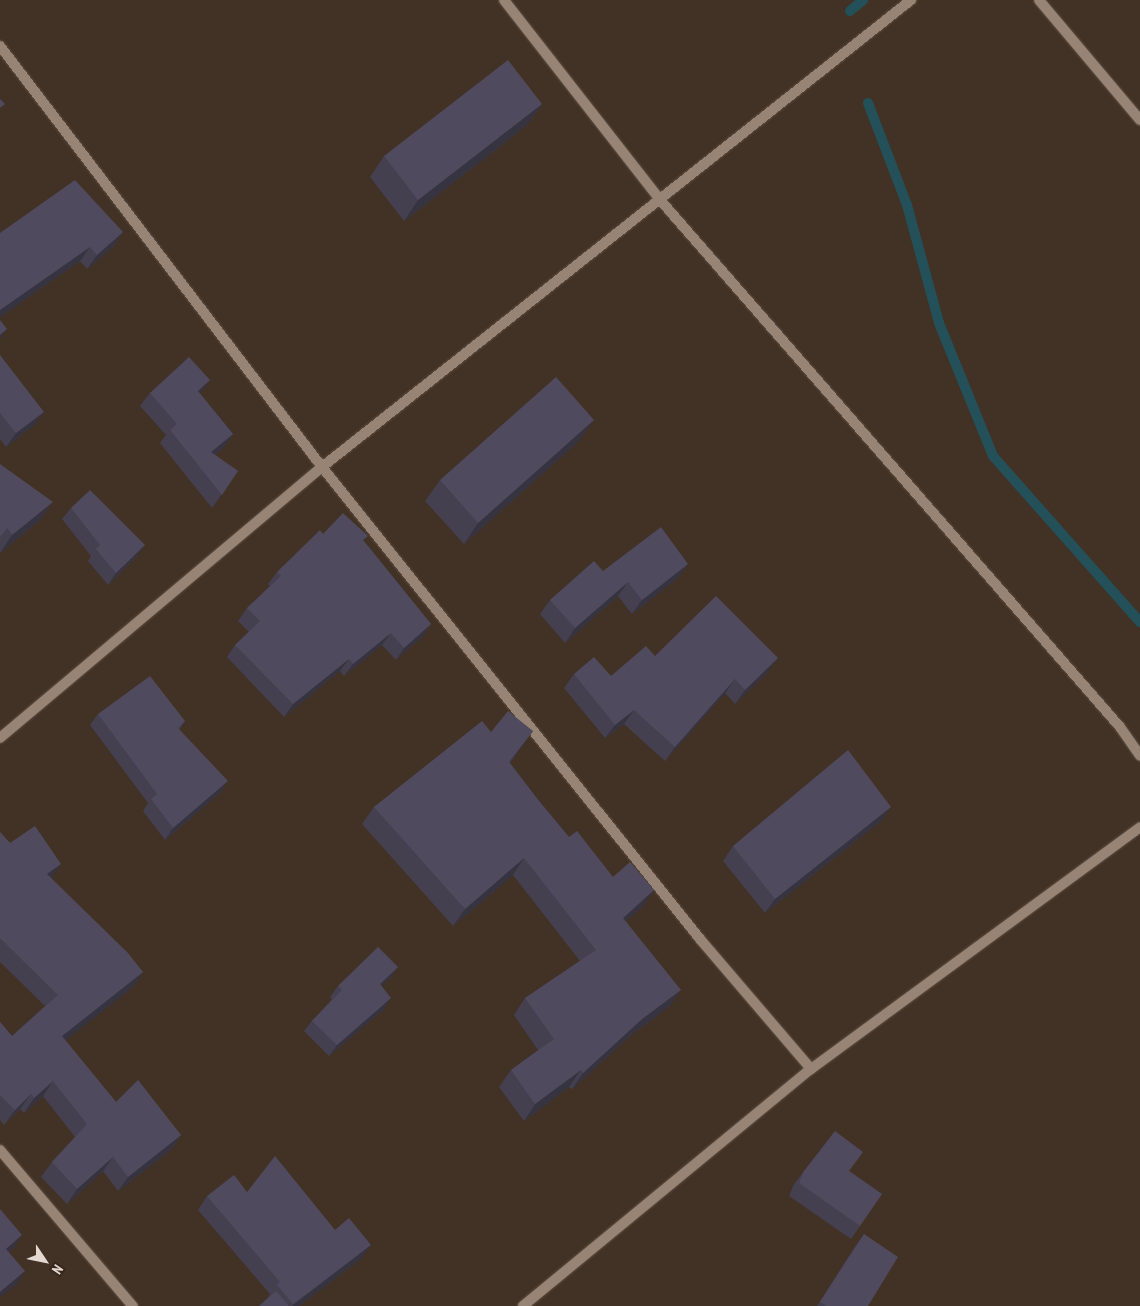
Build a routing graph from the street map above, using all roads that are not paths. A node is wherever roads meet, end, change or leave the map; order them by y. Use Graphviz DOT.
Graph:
graph roads {
  1 [pos="504,0"];
  2 [pos="911,0"];
  3 [pos="1039,0"];
  4 [pos="0,46"];
  5 [pos="1140,120"];
  6 [pos="661,201"];
  7 [pos="322,467"];
  8 [pos="2,733"];
  9 [pos="1140,756"];
  10 [pos="1140,827"];
  11 [pos="811,1069"];
  12 [pos="0,1150"];
  13 [pos="133,1306"];
  14 [pos="523,1306"];
  1 -- 6 [label="street"];
  2 -- 6 [label="street"];
  3 -- 5 [label="street"];
  4 -- 7 [label="street"];
  6 -- 7 [label="street"];
  6 -- 9 [label="street"];
  7 -- 8 [label="street"];
  7 -- 11 [label="street"];
  10 -- 11 [label="street"];
  11 -- 14 [label="street"];
  12 -- 13 [label="street"];
}
